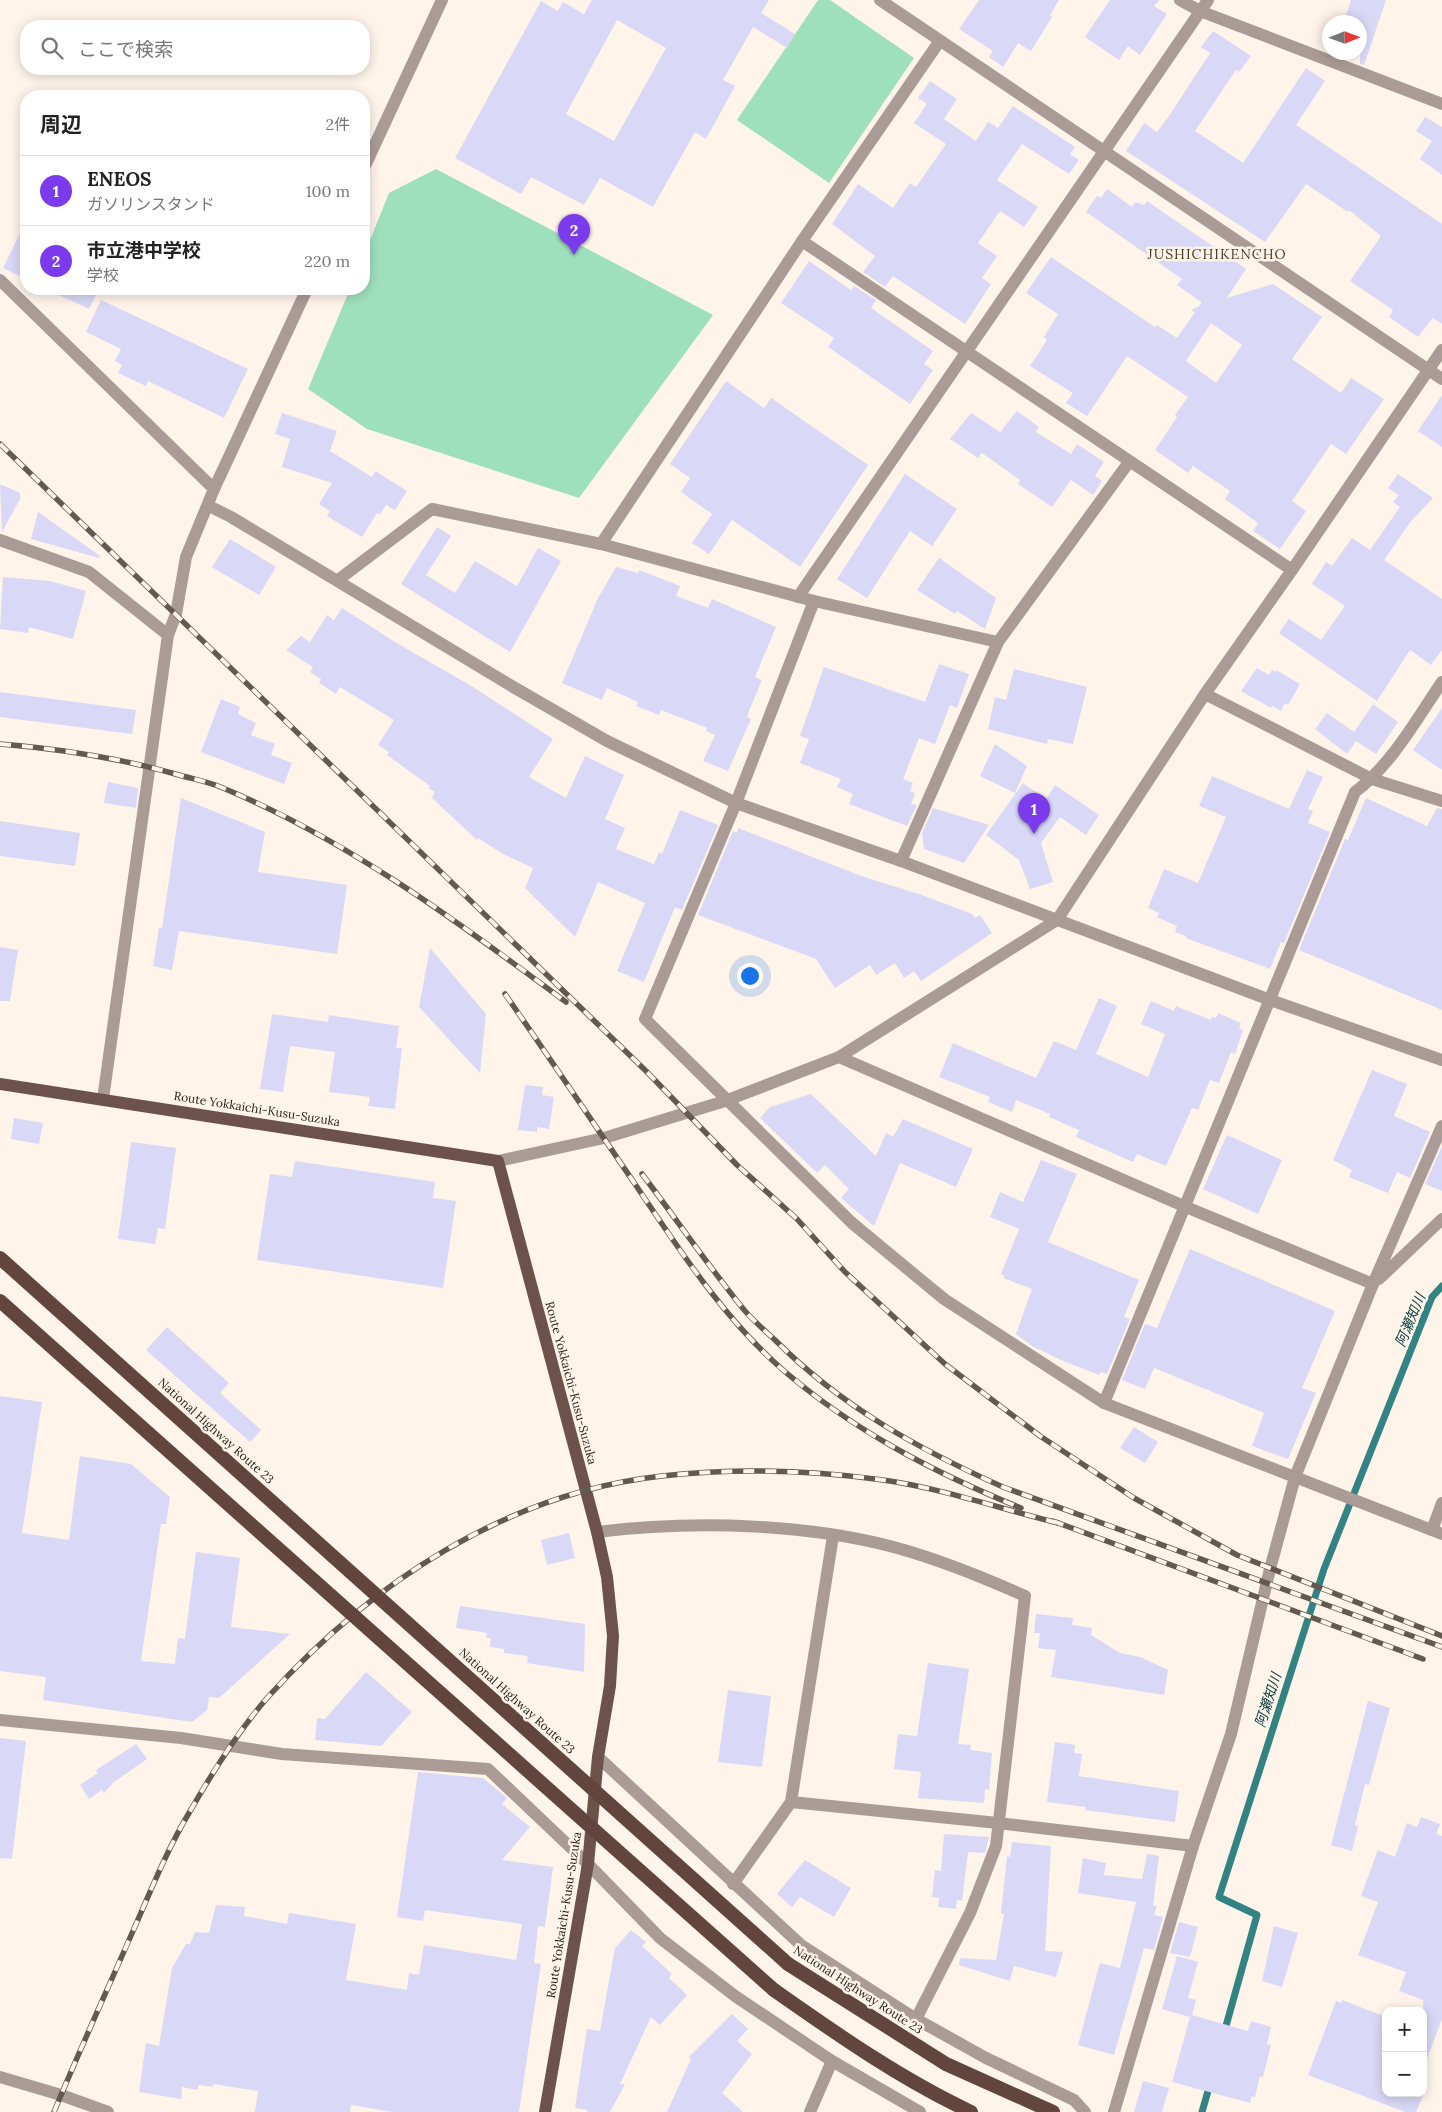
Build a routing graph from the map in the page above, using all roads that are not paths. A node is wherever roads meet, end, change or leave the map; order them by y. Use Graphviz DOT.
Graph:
graph roads {
  1 [pos="442,0"];
  2 [pos="880,0"];
  3 [pos="1180,0"];
  4 [pos="1204,5"];
  5 [pos="939,42"];
  6 [pos="1442,104"];
  7 [pos="1102,151"];
  8 [pos="370,155"];
  9 [pos="802,241"];
  10 [pos="0,280"];
  11 [pos="305,295"];
  12 [pos="1442,350"];
  13 [pos="966,351"];
  14 [pos="1429,370"];
  15 [pos="1442,379"];
  16 [pos="1129,462"];
  17 [pos="214,489"];
  18 [pos="209,506"];
  19 [pos="0,540"];
  20 [pos="601,544"];
  21 [pos="1292,570"];
  22 [pos="338,580"];
  23 [pos="798,597"];
  24 [pos="814,601"];
  25 [pos="168,635"];
  26 [pos="998,642"];
  27 [pos="1442,682"];
  28 [pos="1205,694"];
  29 [pos="1372,779"];
  30 [pos="1442,801"];
  31 [pos="736,803"];
  32 [pos="901,861"];
  33 [pos="1057,920"];
  34 [pos="1270,1000"];
  35 [pos="839,1058"];
  36 [pos="1442,1060"];
  37 [pos="0,1084"];
  38 [pos="103,1099"];
  39 [pos="725,1101"];
  40 [pos="1442,1126"];
  41 [pos="498,1161"];
  42 [pos="1186,1207"];
  43 [pos="1442,1219"];
  44 [pos="0,1258"];
  45 [pos="1373,1284"];
  46 [pos="0,1301"];
  47 [pos="1104,1403"];
  48 [pos="1295,1477"];
  49 [pos="1442,1503"];
  50 [pos="597,1532"];
  51 [pos="1437,1532"];
  52 [pos="833,1536"];
  53 [pos="0,1720"];
  54 [pos="598,1757"];
  55 [pos="791,1802"];
  56 [pos="998,1823"];
  57 [pos="1193,1846"];
  58 [pos="588,1864"];
  59 [pos="733,1884"];
  60 [pos="916,2019"];
  61 [pos="832,2061"];
  62 [pos="0,2078"];
  63 [pos="100,2111"];
  64 [pos="546,2112"];
  65 [pos="810,2112"];
  66 [pos="920,2112"];
  67 [pos="971,2112"];
  68 [pos="1053,2112"];
  69 [pos="1085,2112"];
  70 [pos="1114,2112"];
  1 -- 8 [label="street"];
  2 -- 5 [label="street"];
  3 -- 4 [label="street"];
  4 -- 6 [label="street"];
  4 -- 7 [label="street"];
  5 -- 7 [label="street"];
  5 -- 9 [label="street"];
  7 -- 13 [label="street"];
  7 -- 14 [label="street"];
  9 -- 13 [label="street"];
  9 -- 20 [label="street"];
  10 -- 17 [label="street"];
  11 -- 17 [label="street"];
  12 -- 14 [label="street"];
  13 -- 16 [label="street"];
  13 -- 23 [label="street"];
  14 -- 15 [label="street"];
  14 -- 21 [label="street"];
  16 -- 21 [label="street"];
  16 -- 26 [label="street"];
  17 -- 18 [label="street"];
  18 -- 22 [label="street"];
  18 -- 25 [label="street"];
  19 -- 25 [label="street"];
  20 -- 22 [label="street"];
  20 -- 23 [label="street"];
  21 -- 28 [label="street"];
  22 -- 31 [label="street"];
  23 -- 24 [label="street"];
  24 -- 26 [label="street"];
  24 -- 31 [label="street"];
  25 -- 38 [label="street"];
  26 -- 32 [label="street"];
  27 -- 29 [label="street"];
  28 -- 29 [label="street"];
  28 -- 33 [label="street"];
  29 -- 30 [label="street"];
  29 -- 34 [label="street"];
  31 -- 32 [label="street"];
  31 -- 39 [label="street"];
  32 -- 33 [label="street"];
  33 -- 34 [label="street"];
  33 -- 35 [label="street"];
  34 -- 36 [label="street"];
  34 -- 42 [label="street"];
  35 -- 39 [label="street"];
  35 -- 42 [label="street"];
  37 -- 38 [label="main road, Route Yokkaichi-Kusu-Suzuka"];
  38 -- 41 [label="main road, Route Yokkaichi-Kusu-Suzuka"];
  39 -- 41 [label="street"];
  39 -- 47 [label="street"];
  40 -- 45 [label="street"];
  41 -- 50 [label="main road, Route Yokkaichi-Kusu-Suzuka"];
  42 -- 45 [label="street"];
  42 -- 47 [label="street"];
  43 -- 45 [label="street"];
  44 -- 68 [label="highway, National Highway Route 23, bridge"];
  45 -- 48 [label="street"];
  46 -- 67 [label="highway, bridge"];
  47 -- 48 [label="street"];
  48 -- 51 [label="street"];
  48 -- 57 [label="street"];
  49 -- 51 [label="street"];
  50 -- 52 [label="street"];
  50 -- 54 [label="main road, Route Yokkaichi-Kusu-Suzuka"];
  52 -- 55 [label="street"];
  52 -- 56 [label="street"];
  53 -- 58 [label="street"];
  54 -- 58 [label="main road, Route Yokkaichi-Kusu-Suzuka"];
  54 -- 59 [label="street"];
  55 -- 56 [label="street"];
  55 -- 59 [label="street"];
  56 -- 57 [label="street"];
  56 -- 60 [label="street"];
  57 -- 70 [label="street"];
  58 -- 61 [label="street"];
  58 -- 64 [label="main road, Route Yokkaichi-Kusu-Suzuka"];
  59 -- 60 [label="street"];
  60 -- 69 [label="street"];
  61 -- 65 [label="street"];
  61 -- 66 [label="street"];
  62 -- 63 [label="street"];
}
